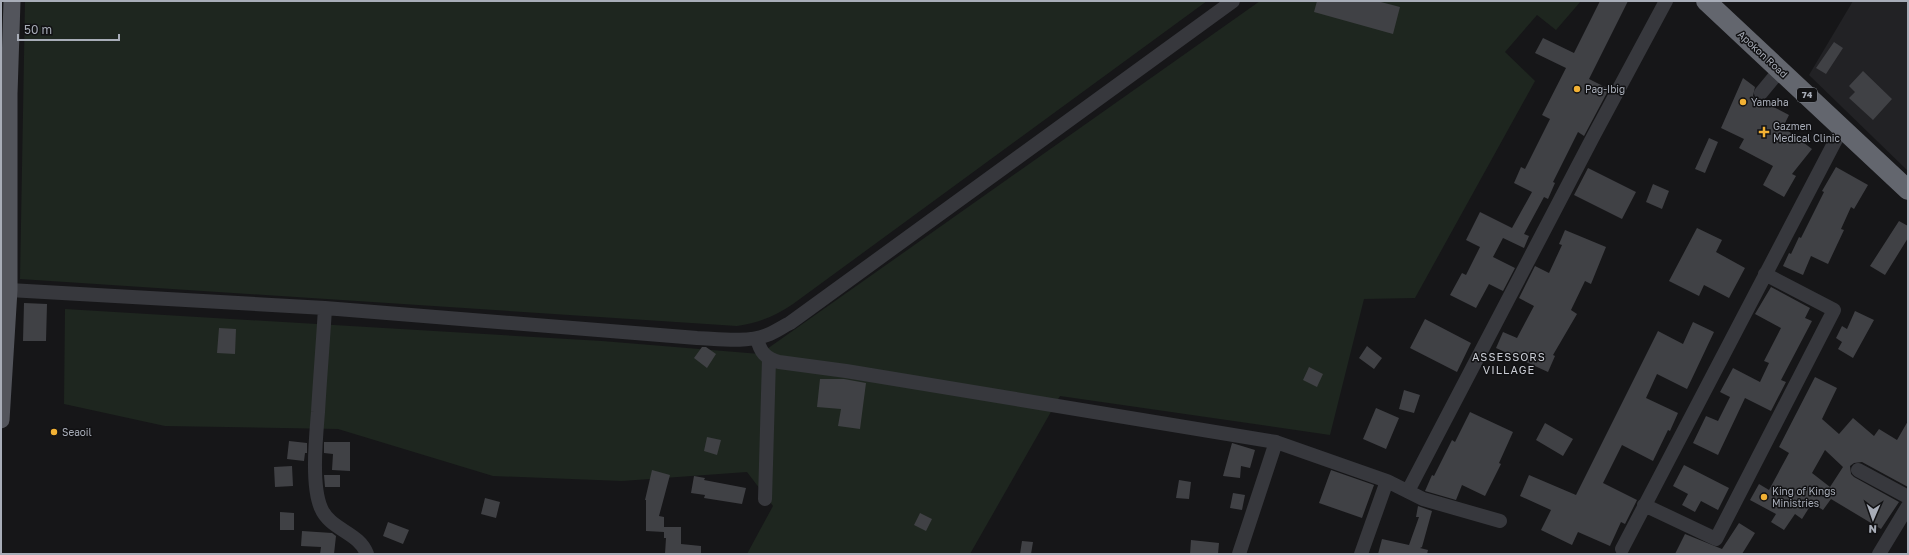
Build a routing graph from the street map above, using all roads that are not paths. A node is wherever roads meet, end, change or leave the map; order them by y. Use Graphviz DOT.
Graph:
graph roads {
  1 [pos="12,1"];
  2 [pos="1233,1"];
  3 [pos="1666,1"];
  4 [pos="1706,1"];
  5 [pos="1780,70"];
  6 [pos="5,93"];
  7 [pos="1761,93"];
  8 [pos="1842,128"];
  9 [pos="1908,190"];
  10 [pos="1765,274"];
  11 [pos="6,285"];
  12 [pos="325,308"];
  13 [pos="757,338"];
  14 [pos="769,359"];
  15 [pos="1,420"];
  16 [pos="1276,442"];
  17 [pos="1858,470"];
  18 [pos="1387,481"];
  19 [pos="1408,491"];
  20 [pos="1908,498"];
  21 [pos="765,499"];
  22 [pos="1644,505"];
  23 [pos="1908,506"];
  24 [pos="1500,521"];
  25 [pos="1902,528"];
  26 [pos="1622,549"];
  27 [pos="367,554"];
  28 [pos="1239,554"];
  29 [pos="1361,554"];
  30 [pos="1879,554"];
  1 -- 6 [label="main road"];
  2 -- 13 [label="street"];
  3 -- 19 [label="street"];
  4 -- 5 [label="highway, Apokon Road / 74"];
  5 -- 7 [label="street"];
  5 -- 8 [label="highway, Apokon Road / 74"];
  6 -- 11 [label="main road"];
  8 -- 9 [label="highway, Apokon Road / 74"];
  8 -- 10 [label="street"];
  10 -- 22 [label="street"];
  10 -- 22 [label="street"];
  11 -- 12 [label="street"];
  11 -- 15 [label="main road"];
  12 -- 13 [label="street"];
  12 -- 27 [label="street"];
  13 -- 14 [label="street"];
  14 -- 16 [label="street"];
  14 -- 21 [label="street"];
  16 -- 18 [label="street"];
  16 -- 28 [label="street"];
  17 -- 20 [label="street"];
  18 -- 19 [label="street"];
  18 -- 29 [label="street"];
  19 -- 24 [label="street"];
  22 -- 26 [label="street"];
  23 -- 25 [label="street"];
  25 -- 30 [label="street"];
}
